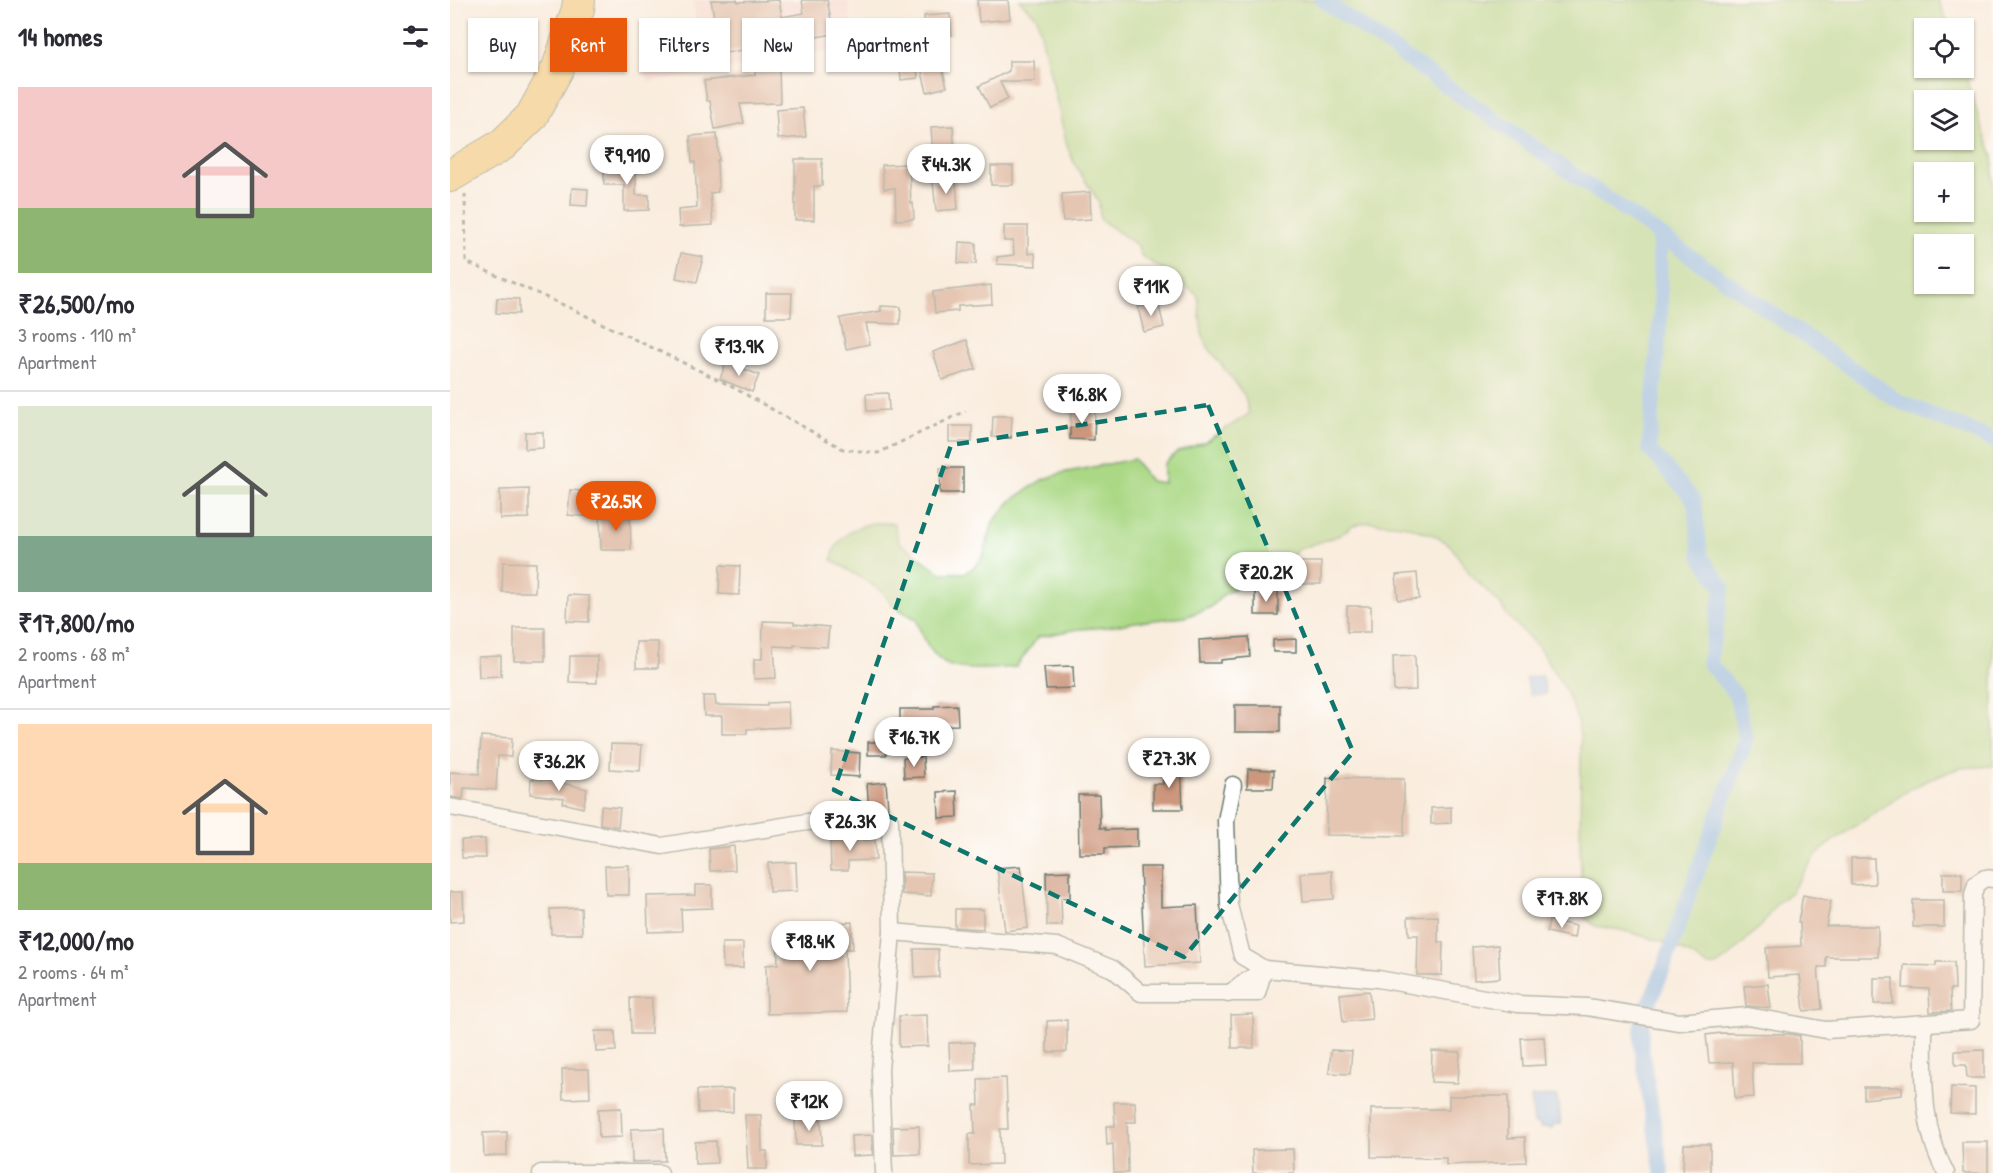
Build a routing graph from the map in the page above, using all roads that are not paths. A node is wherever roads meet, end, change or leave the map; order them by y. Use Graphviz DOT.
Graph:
graph roads {
  1 [pos="579,0"];
  2 [pos="457,172"];
  3 [pos="1233,785"];
  4 [pos="450,807"];
  5 [pos="1993,879"];
  6 [pos="892,932"];
  7 [pos="1264,969"];
  8 [pos="1924,1024"];
  9 [pos="541,1173"];
  10 [pos="660,1173"];
  11 [pos="884,1173"];
  12 [pos="1946,1173"];
  1 -- 2 [label="highway"];
  3 -- 7 [label="street"];
  4 -- 6 [label="street"];
  5 -- 8 [label="street"];
  6 -- 7 [label="street"];
  6 -- 11 [label="street"];
  7 -- 8 [label="street"];
  8 -- 12 [label="street"];
  9 -- 10 [label="street"];
}
